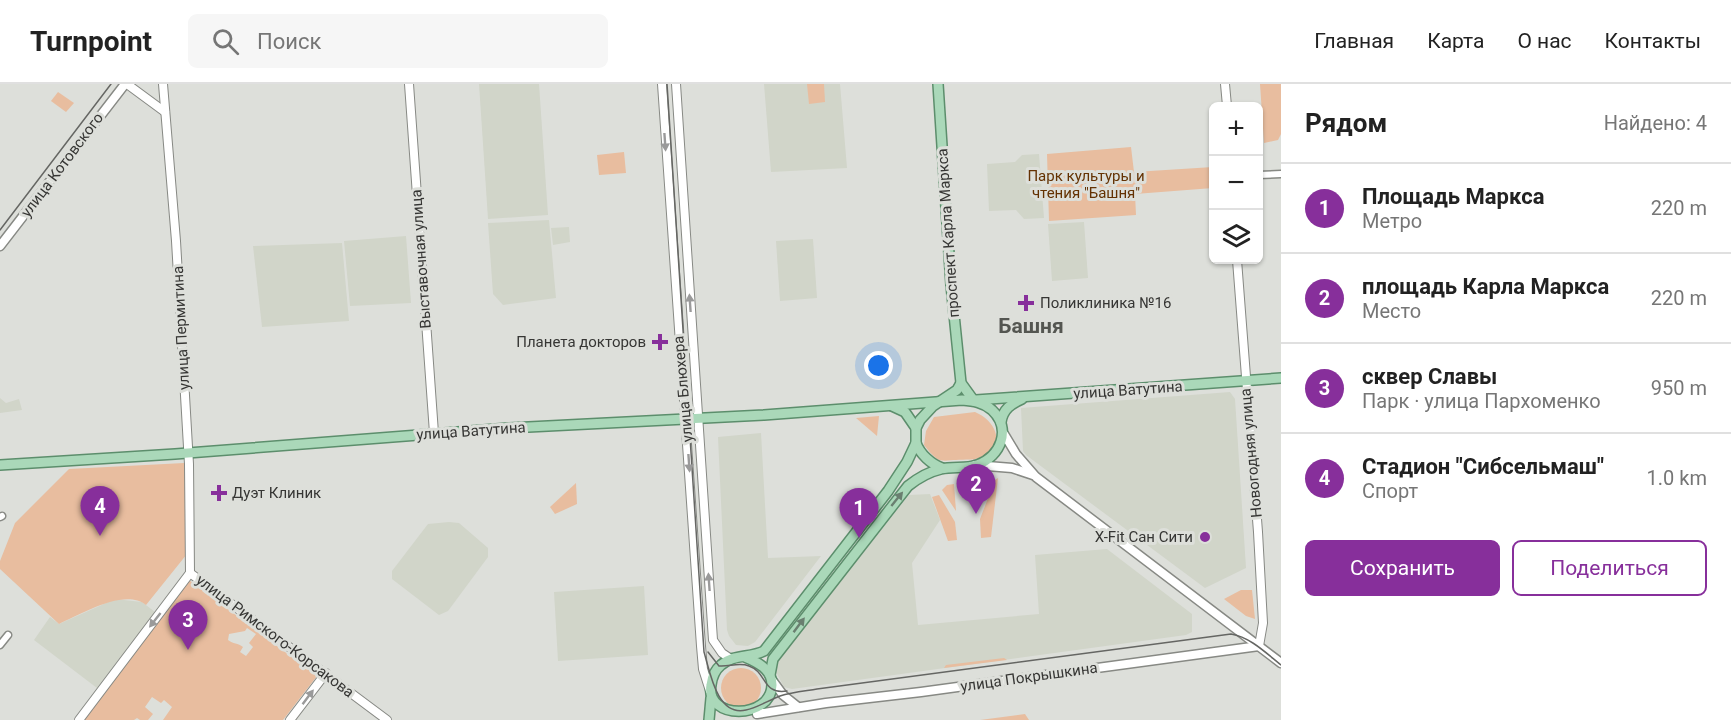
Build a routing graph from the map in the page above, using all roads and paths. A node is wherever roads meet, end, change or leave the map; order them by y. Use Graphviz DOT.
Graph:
graph roads {
  1 [pos="126,84"];
  2 [pos="163,84"];
  3 [pos="409,84"];
  4 [pos="662,84"];
  5 [pos="676,84"];
  6 [pos="938,84"];
  7 [pos="1225,84"];
  8 [pos="1227,102"];
  9 [pos="165,112"];
  10 [pos="1281,174"];
  11 [pos="1263,175"];
  12 [pos="0,246"];
  13 [pos="1237,264"];
  14 [pos="1281,378"];
  15 [pos="1245,381"];
  16 [pos="961,383"];
  17 [pos="1028,397"];
  18 [pos="974,401"];
  19 [pos="941,402"];
  20 [pos="886,405"];
  21 [pos="698,419"];
  22 [pos="685,420"];
  23 [pos="1001,422"];
  24 [pos="916,428"];
  25 [pos="434,434"];
  26 [pos="1004,434"];
  27 [pos="916,442"];
  28 [pos="188,453"];
  29 [pos="0,465"];
  30 [pos="975,465"];
  31 [pos="942,468"];
  32 [pos="1036,477"];
  33 [pos="190,573"];
  34 [pos="8,635"];
  35 [pos="0,645"];
  36 [pos="1259,646"];
  37 [pos="745,657"];
  38 [pos="731,659"];
  39 [pos="1281,663"];
  40 [pos="326,673"];
  41 [pos="771,678"];
  42 [pos="711,695"];
  43 [pos="798,707"];
  44 [pos="757,714"];
  45 [pos="734,719"];
  46 [pos="79,720"];
  47 [pos="290,720"];
  48 [pos="387,720"];
  49 [pos="709,720"];
  1 -- 9 [label="street"];
  1 -- 12 [label="main road, улица Котовского"];
  2 -- 9 [label="street, улица Пермитина"];
  3 -- 25 [label="street, Выставочная улица"];
  4 -- 22 [label="street, улица Блюхера, one-way"];
  21 -- 5 [label="street, улица Блюхера, one-way"];
  6 -- 16 [label="main road, проспект Карла Маркса"];
  7 -- 8 [label="street"];
  9 -- 28 [label="street, улица Пермитина"];
  10 -- 11 [label="street"];
  13 -- 15 [label="street, Новогодняя улица"];
  14 -- 15 [label="main road, улица Ватутина"];
  15 -- 17 [label="main road, улица Ватутина"];
  15 -- 36 [label="street, Новогодняя улица"];
  16 -- 18 [label="main road"];
  16 -- 19 [label="main road"];
  17 -- 18 [label="main road, улица Ватутина"];
  17 -- 23 [label="main road"];
  18 -- 19 [label="main road"];
  18 -- 23 [label="main road"];
  19 -- 20 [label="main road, улица Ватутина"];
  19 -- 24 [label="main road"];
  20 -- 21 [label="main road, улица Ватутина"];
  20 -- 24 [label="main road"];
  21 -- 22 [label="main road, улица Ватутина"];
  38 -- 21 [label="street, улица Блюхера, one-way"];
  22 -- 25 [label="main road, улица Ватутина"];
  22 -- 42 [label="street, улица Блюхера, one-way"];
  23 -- 26 [label="main road"];
  24 -- 27 [label="main road"];
  25 -- 28 [label="main road, улица Ватутина"];
  26 -- 30 [label="main road"];
  26 -- 32 [label="main road"];
  27 -- 31 [label="main road"];
  27 -- 37 [label="main road"];
  28 -- 29 [label="main road, улица Ватутина"];
  28 -- 33 [label="street, улица Пермитина"];
  30 -- 31 [label="main road"];
  30 -- 32 [label="main road"];
  41 -- 31 [label="main road, one-way"];
  32 -- 36 [label="main road"];
  33 -- 40 [label="street, улица Римского-Корсакова"];
  33 -- 46 [label="street, one-way"];
  34 -- 35 [label="street"];
  36 -- 39 [label="main road"];
  36 -- 43 [label="main road, улица Покрышкина"];
  37 -- 38 [label="main road"];
  37 -- 41 [label="main road"];
  38 -- 42 [label="main road"];
  47 -- 40 [label="street, one-way"];
  40 -- 48 [label="street, улица Римского-Корсакова"];
  41 -- 43 [label="main road"];
  41 -- 44 [label="main road"];
  42 -- 45 [label="main road"];
  42 -- 49 [label="main road"];
  43 -- 44 [label="main road, улица Покрышкина"];
  44 -- 45 [label="main road"];
}
